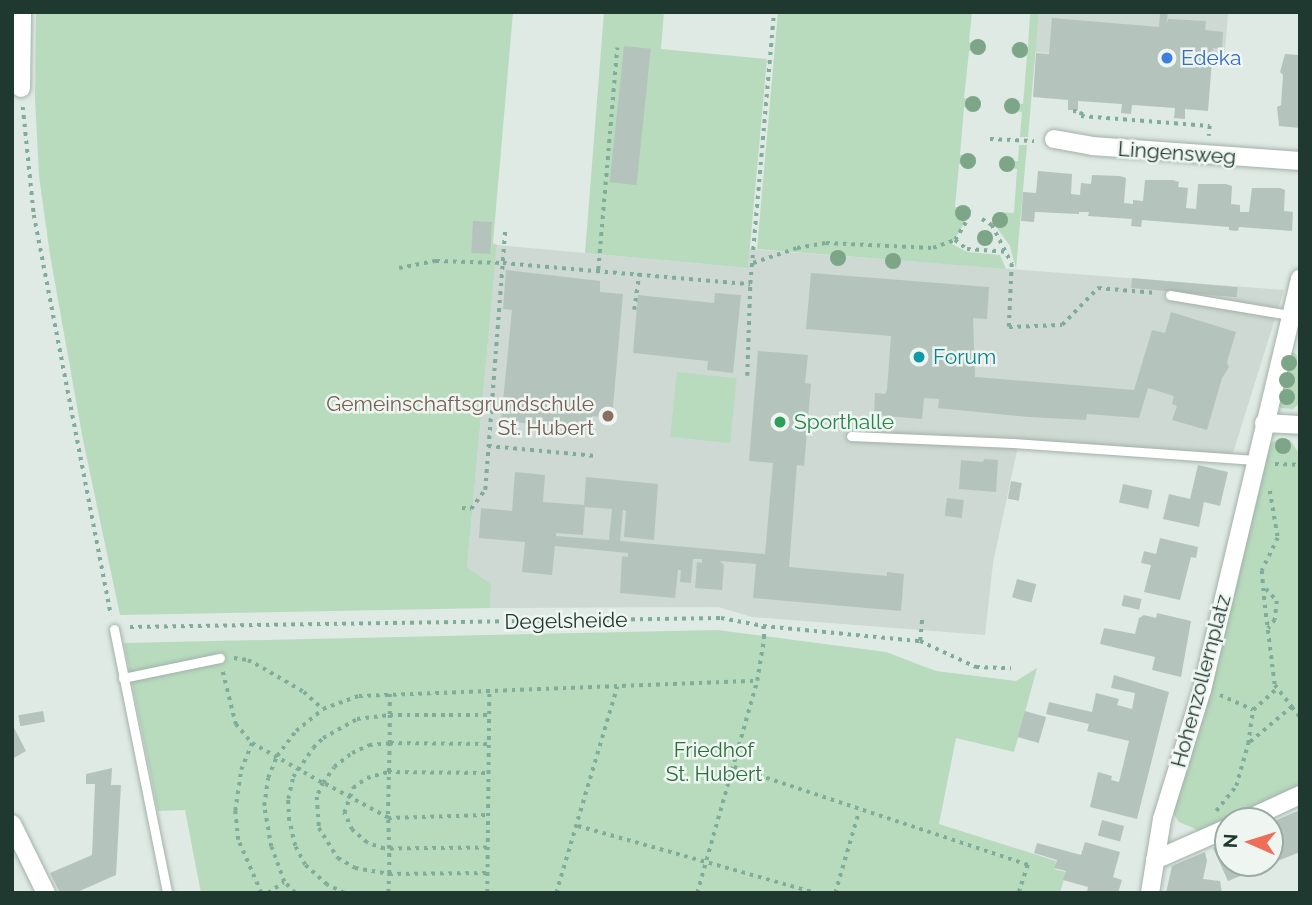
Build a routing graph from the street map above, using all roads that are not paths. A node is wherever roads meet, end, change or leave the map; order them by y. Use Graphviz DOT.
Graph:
graph roads {
  1 [pos="22,12"];
  2 [pos="21,88"];
  3 [pos="1054,139"];
  4 [pos="1300,161"];
  5 [pos="1300,279"];
  6 [pos="1170,295"];
  7 [pos="1294,316"];
  8 [pos="1264,424"];
  9 [pos="1300,425"];
  10 [pos="852,436"];
  11 [pos="1255,460"];
  12 [pos="114,629"];
  13 [pos="220,658"];
  14 [pos="123,678"];
  15 [pos="1300,796"];
  16 [pos="1275,807"];
  17 [pos="12,824"];
  18 [pos="1214,834"];
  19 [pos="1155,860"];
  20 [pos="46,893"];
  21 [pos="167,893"];
  22 [pos="1150,893"];
  1 -- 2 [label="street"];
  3 -- 4 [label="street, Lingensweg"];
  5 -- 7 [label="street, Hohenzollernplatz"];
  6 -- 7 [label="lane"];
  7 -- 8 [label="street, Hohenzollernplatz"];
  8 -- 9 [label="street"];
  8 -- 11 [label="street, Hohenzollernplatz"];
  10 -- 11 [label="lane"];
  11 -- 19 [label="street, Hohenzollernplatz"];
  12 -- 14 [label="lane"];
  13 -- 14 [label="lane"];
  14 -- 21 [label="lane"];
  15 -- 16 [label="street"];
  17 -- 20 [label="street"];
  18 -- 19 [label="street"];
  19 -- 22 [label="street, Hohenzollernplatz"];
}
